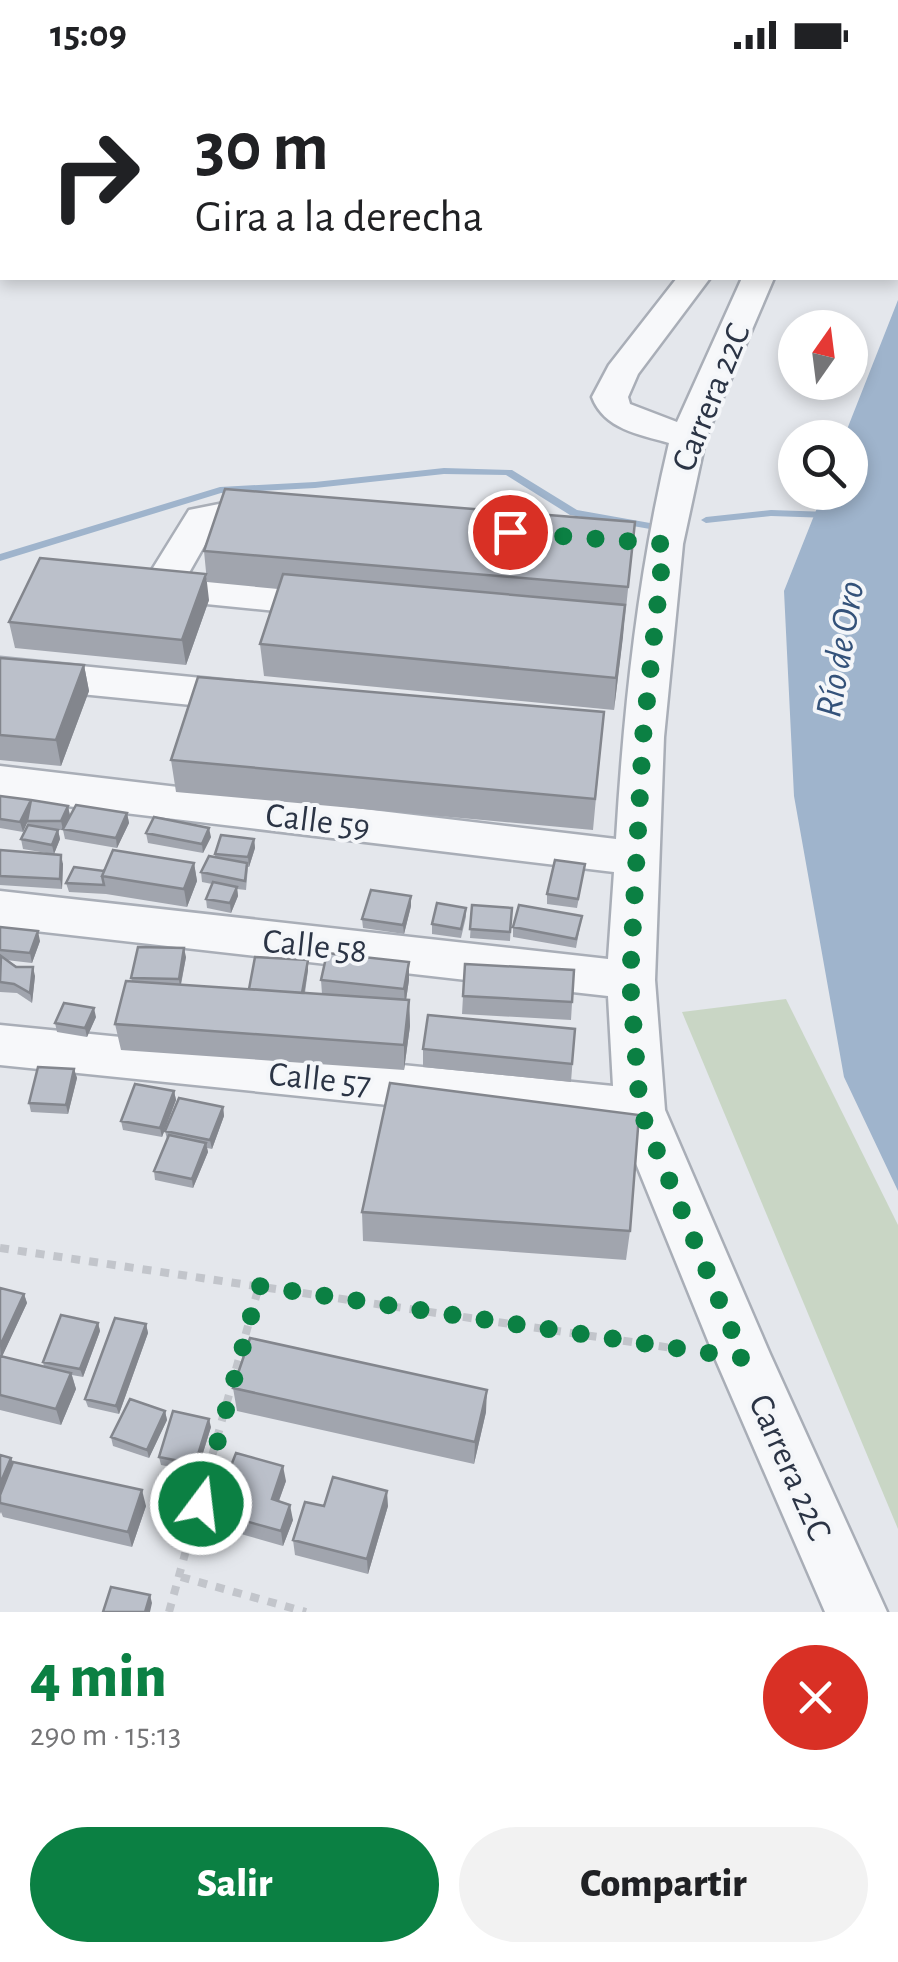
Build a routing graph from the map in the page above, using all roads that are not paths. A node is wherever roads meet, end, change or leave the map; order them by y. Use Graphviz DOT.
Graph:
graph roads {
  1 [pos="692,280"];
  2 [pos="757,280"];
  3 [pos="688,438"];
  4 [pos="317,518"];
  5 [pos="378,608"];
  6 [pos="0,672"];
  7 [pos="292,702"];
  8 [pos="0,782"];
  9 [pos="637,858"];
  10 [pos="0,909"];
  11 [pos="630,980"];
  12 [pos="0,1045"];
  13 [pos="640,1110"];
  14 [pos="856,1612"];
  1 -- 3 [label="street"];
  2 -- 3 [label="street, Carrera 22C"];
  3 -- 9 [label="street, Carrera 22C"];
  4 -- 5 [label="street"];
  6 -- 7 [label="street"];
  8 -- 9 [label="street, Calle 59"];
  9 -- 11 [label="street, Carrera 22C"];
  10 -- 11 [label="street, Calle 58"];
  11 -- 13 [label="street, Carrera 22C"];
  12 -- 13 [label="street, Calle 57"];
  13 -- 14 [label="street, Carrera 22C"];
}
